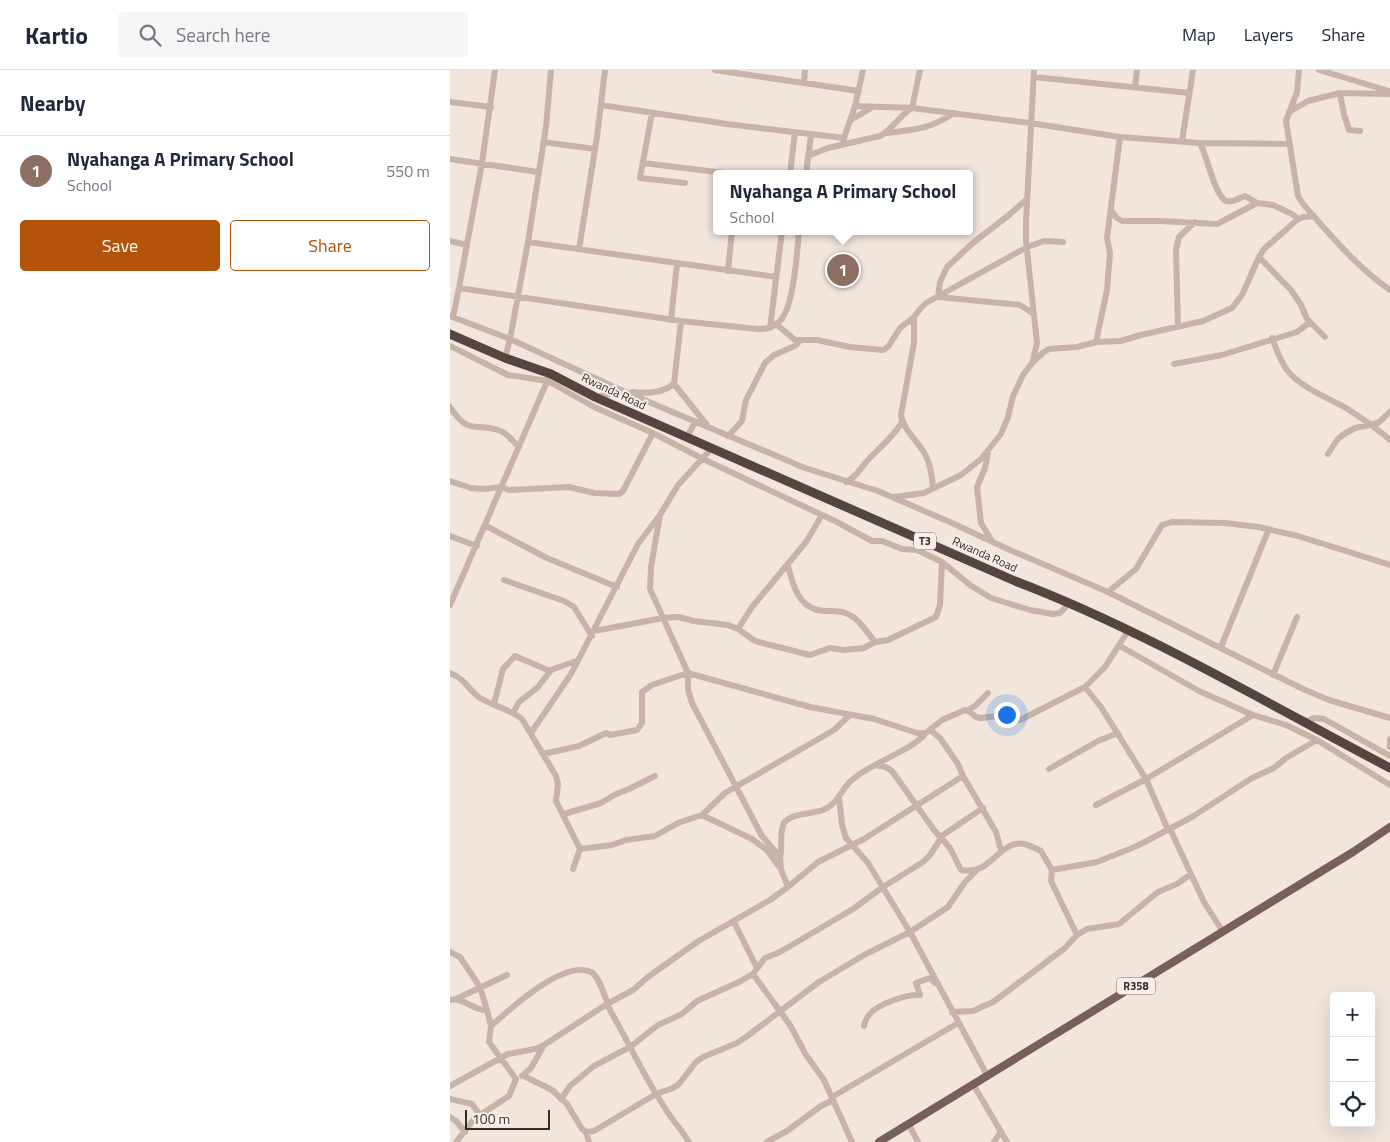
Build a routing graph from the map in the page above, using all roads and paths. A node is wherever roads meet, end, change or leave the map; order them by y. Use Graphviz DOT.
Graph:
graph roads {
  1 [pos="495,70"];
  2 [pos="552,70"];
  3 [pos="605,70"];
  4 [pos="715,70"];
  5 [pos="805,70"];
  6 [pos="863,70"];
  7 [pos="920,70"];
  8 [pos="1137,70"];
  9 [pos="1193,70"];
  10 [pos="1299,70"];
  11 [pos="1319,70"];
  12 [pos="1034,73"];
  13 [pos="804,82"];
  14 [pos="1135,87"];
  15 [pos="859,90"];
  16 [pos="1189,93"];
  17 [pos="1390,93"];
  18 [pos="1340,94"];
  19 [pos="450,102"];
  20 [pos="601,105"];
  21 [pos="855,106"];
  22 [pos="491,107"];
  23 [pos="871,108"];
  24 [pos="912,108"];
  25 [pos="1290,112"];
  26 [pos="652,113"];
  27 [pos="954,113"];
  28 [pos="851,120"];
  29 [pos="1030,123"];
  30 [pos="1360,131"];
  31 [pos="794,132"];
  32 [pos="887,133"];
  33 [pos="811,135"];
  34 [pos="1120,138"];
  35 [pos="842,141"];
  36 [pos="1182,141"];
  37 [pos="544,142"];
  38 [pos="1200,144"];
  39 [pos="1290,144"];
  40 [pos="595,149"];
  41 [pos="808,156"];
  42 [pos="450,159"];
  43 [pos="482,163"];
  44 [pos="643,163"];
  45 [pos="790,170"];
  46 [pos="806,170"];
  47 [pos="538,172"];
  48 [pos="713,172"];
  49 [pos="685,183"];
  50 [pos="1027,199"];
  51 [pos="1257,203"];
  52 [pos="1111,210"];
  53 [pos="1314,216"];
  54 [pos="1298,219"];
  55 [pos="1194,222"];
  56 [pos="732,235"];
  57 [pos="781,235"];
  58 [pos="798,235"];
  59 [pos="450,241"];
  60 [pos="528,242"];
  61 [pos="1063,242"];
  62 [pos="467,245"];
  63 [pos="1027,247"];
  64 [pos="579,249"];
  65 [pos="1259,257"];
  66 [pos="677,264"];
  67 [pos="728,271"];
  68 [pos="776,277"];
  69 [pos="459,288"];
  70 [pos="1390,290"];
  71 [pos="519,296"];
  72 [pos="938,297"];
  73 [pos="1034,314"];
  74 [pos="451,316"];
  75 [pos="914,318"];
  76 [pos="671,320"];
  77 [pos="681,321"];
  78 [pos="1310,322"];
  79 [pos="773,326"];
  80 [pos="1178,326"];
  81 [pos="450,334"];
  82 [pos="1325,337"];
  83 [pos="1272,338"];
  84 [pos="510,339"];
  85 [pos="800,340"];
  86 [pos="1096,342"];
  87 [pos="452,349"];
  88 [pos="505,358"];
  89 [pos="1032,363"];
  90 [pos="1174,364"];
  91 [pos="549,377"];
  92 [pos="674,384"];
  93 [pos="623,391"];
  94 [pos="595,397"];
  95 [pos="450,407"];
  96 [pos="1390,412"];
  97 [pos="695,422"];
  98 [pos="902,422"];
  99 [pos="1372,425"];
  100 [pos="709,428"];
  101 [pos="653,433"];
  102 [pos="728,436"];
  103 [pos="687,437"];
  104 [pos="1390,440"];
  105 [pos="519,447"];
  106 [pos="712,448"];
  107 [pos="988,453"];
  108 [pos="1328,454"];
  109 [pos="703,459"];
  110 [pos="450,481"];
  111 [pos="846,482"];
  112 [pos="501,486"];
  113 [pos="933,488"];
  114 [pos="893,497"];
  115 [pos="660,516"];
  116 [pos="822,516"];
  117 [pos="486,526"];
  118 [pos="1268,531"];
  119 [pos="450,536"];
  120 [pos="993,542"];
  121 [pos="477,546"];
  122 [pos="942,562"];
  123 [pos="1390,565"];
  124 [pos="788,566"];
  125 [pos="504,580"];
  126 [pos="617,587"];
  127 [pos="1108,592"];
  128 [pos="452,595"];
  129 [pos="1068,602"];
  130 [pos="450,606"];
  131 [pos="1297,617"];
  132 [pos="663,618"];
  133 [pos="738,629"];
  134 [pos="1128,631"];
  135 [pos="593,633"];
  136 [pos="875,642"];
  137 [pos="1120,646"];
  138 [pos="1221,647"];
  139 [pos="576,661"];
  140 [pos="550,671"];
  141 [pos="450,673"];
  142 [pos="688,673"];
  143 [pos="1273,675"];
  144 [pos="1085,687"];
  145 [pos="988,693"];
  146 [pos="494,704"];
  147 [pos="968,710"];
  148 [pos="513,713"];
  149 [pos="850,715"];
  150 [pos="1254,715"];
  151 [pos="1390,718"];
  152 [pos="1305,722"];
  153 [pos="928,731"];
  154 [pos="531,733"];
  155 [pos="1118,733"];
  156 [pos="1390,739"];
  157 [pos="1317,740"];
  158 [pos="1390,747"];
  159 [pos="543,754"];
  160 [pos="1390,756"];
  161 [pos="876,765"];
  162 [pos="1390,768"];
  163 [pos="1049,769"];
  164 [pos="655,776"];
  165 [pos="963,776"];
  166 [pos="1146,779"];
  167 [pos="1390,785"];
  168 [pos="735,787"];
  169 [pos="839,797"];
  170 [pos="917,804"];
  171 [pos="1096,805"];
  172 [pos="983,808"];
  173 [pos="564,814"];
  174 [pos="702,815"];
  175 [pos="1390,827"];
  176 [pos="1169,830"];
  177 [pos="940,837"];
  178 [pos="851,846"];
  179 [pos="580,849"];
  180 [pos="1002,850"];
  181 [pos="780,857"];
  182 [pos="573,868"];
  183 [pos="780,869"];
  184 [pos="1052,870"];
  185 [pos="976,871"];
  186 [pos="1191,874"];
  187 [pos="788,887"];
  188 [pos="883,887"];
  189 [pos="734,922"];
  190 [pos="910,932"];
  191 [pos="1223,932"];
  192 [pos="1077,935"];
  193 [pos="450,952"];
  194 [pos="755,971"];
  195 [pos="507,975"];
  196 [pos="480,987"];
  197 [pos="939,988"];
  198 [pos="453,1000"];
  199 [pos="607,1004"];
  200 [pos="487,1010"];
  201 [pos="780,1011"];
  202 [pos="952,1012"];
  203 [pos="958,1023"];
  204 [pos="491,1026"];
  205 [pos="864,1026"];
  206 [pos="544,1045"];
  207 [pos="630,1046"];
  208 [pos="502,1059"];
  209 [pos="524,1076"];
  210 [pos="987,1076"];
  211 [pos="516,1079"];
  212 [pos="973,1084"];
  213 [pos="450,1086"];
  214 [pos="656,1094"];
  215 [pos="450,1099"];
  216 [pos="561,1099"];
  217 [pos="833,1099"];
  218 [pos="480,1115"];
  219 [pos="450,1116"];
  220 [pos="909,1125"];
  221 [pos="1001,1131"];
  222 [pos="465,1132"];
  223 [pos="586,1132"];
  224 [pos="689,1141"];
  225 [pos="456,1142"];
  226 [pos="589,1142"];
  227 [pos="680,1142"];
  228 [pos="768,1142"];
  229 [pos="852,1142"];
  230 [pos="880,1142"];
  231 [pos="918,1142"];
  232 [pos="994,1142"];
  233 [pos="1007,1142"];
  1 -- 22 [label="street"];
  2 -- 37 [label="street"];
  3 -- 20 [label="street"];
  4 -- 13 [label="street"];
  5 -- 13 [label="street"];
  6 -- 15 [label="street"];
  7 -- 24 [label="street"];
  8 -- 14 [label="street"];
  9 -- 16 [label="street"];
  10 -- 25 [label="street"];
  11 -- 17 [label="street"];
  12 -- 14 [label="street"];
  12 -- 29 [label="street"];
  13 -- 15 [label="street"];
  14 -- 16 [label="street"];
  15 -- 21 [label="street"];
  16 -- 36 [label="street"];
  17 -- 18 [label="street"];
  18 -- 25 [label="street"];
  18 -- 30 [label="street"];
  19 -- 22 [label="street"];
  20 -- 26 [label="street"];
  20 -- 40 [label="street"];
  21 -- 23 [label="street"];
  21 -- 28 [label="street"];
  22 -- 43 [label="street"];
  23 -- 24 [label="street"];
  23 -- 28 [label="street"];
  24 -- 27 [label="street"];
  24 -- 32 [label="street"];
  25 -- 39 [label="street"];
  26 -- 31 [label="street"];
  26 -- 44 [label="street"];
  27 -- 29 [label="street"];
  27 -- 32 [label="street"];
  28 -- 35 [label="street"];
  29 -- 34 [label="street"];
  29 -- 50 [label="street"];
  31 -- 33 [label="street"];
  31 -- 45 [label="street"];
  32 -- 35 [label="street"];
  33 -- 35 [label="street"];
  33 -- 41 [label="street"];
  34 -- 36 [label="street"];
  34 -- 52 [label="street"];
  35 -- 41 [label="street"];
  36 -- 38 [label="street"];
  37 -- 40 [label="street"];
  37 -- 47 [label="street"];
  38 -- 39 [label="street"];
  38 -- 51 [label="street"];
  39 -- 53 [label="street"];
  40 -- 64 [label="street"];
  41 -- 46 [label="street"];
  42 -- 43 [label="street"];
  43 -- 47 [label="street"];
  43 -- 62 [label="street"];
  44 -- 48 [label="street"];
  44 -- 49 [label="street"];
  47 -- 60 [label="street"];
  50 -- 63 [label="street"];
  50 -- 72 [label="street"];
  51 -- 54 [label="street"];
  51 -- 55 [label="street"];
  52 -- 55 [label="street"];
  52 -- 86 [label="street"];
  53 -- 54 [label="street"];
  53 -- 70 [label="street"];
  54 -- 65 [label="street"];
  55 -- 80 [label="street"];
  56 -- 67 [label="street"];
  57 -- 68 [label="street"];
  58 -- 79 [label="street"];
  59 -- 62 [label="street"];
  60 -- 64 [label="street"];
  60 -- 71 [label="street"];
  61 -- 63 [label="street"];
  62 -- 69 [label="street"];
  63 -- 72 [label="street"];
  63 -- 73 [label="street"];
  64 -- 66 [label="street"];
  65 -- 78 [label="street"];
  65 -- 80 [label="street"];
  66 -- 67 [label="street"];
  66 -- 76 [label="street"];
  67 -- 68 [label="street"];
  68 -- 79 [label="street"];
  69 -- 71 [label="street"];
  69 -- 74 [label="street"];
  71 -- 76 [label="street"];
  71 -- 84 [label="street"];
  72 -- 73 [label="street"];
  72 -- 75 [label="street"];
  73 -- 89 [label="street"];
  74 -- 84 [label="street"];
  75 -- 85 [label="street"];
  75 -- 98 [label="street"];
  76 -- 77 [label="street"];
  77 -- 79 [label="street"];
  77 -- 92 [label="street"];
  78 -- 82 [label="street"];
  78 -- 83 [label="street"];
  79 -- 85 [label="street"];
  80 -- 86 [label="street"];
  81 -- 88 [label="highway, Rwanda Road / T3"];
  83 -- 90 [label="street"];
  83 -- 99 [label="street"];
  84 -- 88 [label="street"];
  84 -- 93 [label="street"];
  85 -- 102 [label="street"];
  86 -- 89 [label="street"];
  87 -- 91 [label="street"];
  88 -- 91 [label="highway, Rwanda Road / T3"];
  89 -- 107 [label="street"];
  91 -- 94 [label="highway, Rwanda Road / T3"];
  91 -- 101 [label="street"];
  91 -- 105 [label="street"];
  92 -- 93 [label="street"];
  92 -- 100 [label="street"];
  93 -- 94 [label="street"];
  93 -- 97 [label="street"];
  94 -- 103 [label="highway, Rwanda Road / T3"];
  95 -- 105 [label="street"];
  96 -- 99 [label="street"];
  97 -- 100 [label="street"];
  97 -- 103 [label="street"];
  98 -- 111 [label="street"];
  98 -- 113 [label="street"];
  99 -- 104 [label="street"];
  99 -- 108 [label="street"];
  100 -- 102 [label="street"];
  101 -- 109 [label="street"];
  101 -- 112 [label="street"];
  102 -- 111 [label="street"];
  103 -- 106 [label="highway, Rwanda Road / T3"];
  105 -- 112 [label="street"];
  106 -- 109 [label="street"];
  106 -- 129 [label="highway, Rwanda Road / T3"];
  107 -- 113 [label="street"];
  107 -- 120 [label="street"];
  109 -- 115 [label="street"];
  109 -- 116 [label="street"];
  110 -- 112 [label="street"];
  111 -- 114 [label="street"];
  112 -- 117 [label="street"];
  113 -- 114 [label="street"];
  114 -- 120 [label="street"];
  115 -- 126 [label="street"];
  115 -- 132 [label="street"];
  116 -- 122 [label="street"];
  116 -- 124 [label="street"];
  117 -- 121 [label="street"];
  117 -- 126 [label="street"];
  118 -- 123 [label="street"];
  118 -- 127 [label="street"];
  118 -- 138 [label="street"];
  119 -- 121 [label="street"];
  120 -- 127 [label="street"];
  121 -- 128 [label="street"];
  122 -- 129 [label="street"];
  122 -- 136 [label="street"];
  124 -- 133 [label="street"];
  124 -- 136 [label="street"];
  125 -- 135 [label="street"];
  126 -- 135 [label="street"];
  127 -- 138 [label="street"];
  128 -- 130 [label="street"];
  129 -- 134 [label="highway, Rwanda Road / T3"];
  131 -- 143 [label="street"];
  132 -- 133 [label="street"];
  132 -- 135 [label="street"];
  132 -- 142 [label="street"];
  133 -- 136 [label="street"];
  134 -- 137 [label="street"];
  134 -- 152 [label="highway, Rwanda Road / T3"];
  135 -- 139 [label="street"];
  137 -- 144 [label="street"];
  137 -- 150 [label="street"];
  138 -- 143 [label="street"];
  139 -- 140 [label="street"];
  139 -- 154 [label="street"];
  140 -- 146 [label="street"];
  140 -- 148 [label="street"];
  141 -- 146 [label="street"];
  142 -- 149 [label="street"];
  142 -- 159 [label="street"];
  142 -- 168 [label="street"];
  143 -- 151 [label="street"];
  144 -- 147 [label="street"];
  144 -- 155 [label="street"];
  145 -- 147 [label="street"];
  146 -- 148 [label="street"];
  147 -- 153 [label="street"];
  148 -- 154 [label="street"];
  149 -- 153 [label="street"];
  149 -- 168 [label="street"];
  150 -- 157 [label="street"];
  150 -- 166 [label="street"];
  152 -- 160 [label="street"];
  152 -- 162 [label="highway, Rwanda Road / T3"];
  153 -- 161 [label="street"];
  153 -- 165 [label="street"];
  154 -- 159 [label="street"];
  155 -- 163 [label="street"];
  155 -- 166 [label="street"];
  156 -- 158 [label="street"];
  157 -- 167 [label="street"];
  157 -- 176 [label="street"];
  159 -- 173 [label="street"];
  161 -- 169 [label="street"];
  161 -- 170 [label="street"];
  164 -- 173 [label="street"];
  165 -- 170 [label="street"];
  165 -- 172 [label="street"];
  166 -- 171 [label="street"];
  166 -- 176 [label="street"];
  168 -- 174 [label="street"];
  168 -- 181 [label="street"];
  169 -- 178 [label="street"];
  169 -- 181 [label="street"];
  170 -- 177 [label="street"];
  170 -- 178 [label="street"];
  172 -- 177 [label="street"];
  172 -- 180 [label="street"];
  173 -- 179 [label="street"];
  174 -- 179 [label="street"];
  174 -- 183 [label="street"];
  175 -- 191 [label="main road, R358"];
  176 -- 184 [label="street"];
  176 -- 186 [label="street"];
  177 -- 185 [label="street"];
  177 -- 188 [label="street"];
  178 -- 187 [label="street"];
  178 -- 188 [label="street"];
  179 -- 182 [label="street"];
  180 -- 184 [label="street"];
  180 -- 185 [label="street"];
  181 -- 183 [label="street"];
  183 -- 187 [label="street"];
  184 -- 192 [label="street"];
  185 -- 190 [label="street"];
  186 -- 191 [label="street"];
  186 -- 192 [label="street"];
  187 -- 189 [label="street"];
  188 -- 190 [label="street"];
  188 -- 194 [label="street"];
  189 -- 194 [label="street"];
  189 -- 199 [label="street"];
  190 -- 197 [label="street"];
  190 -- 201 [label="street"];
  191 -- 210 [label="main road, R358"];
  192 -- 202 [label="street"];
  193 -- 196 [label="street"];
  194 -- 201 [label="street"];
  194 -- 207 [label="street"];
  195 -- 196 [label="street"];
  196 -- 198 [label="street"];
  196 -- 200 [label="street"];
  197 -- 202 [label="street"];
  197 -- 205 [label="street"];
  198 -- 200 [label="street"];
  199 -- 204 [label="street"];
  199 -- 206 [label="street"];
  199 -- 207 [label="street"];
  200 -- 204 [label="street"];
  201 -- 214 [label="street"];
  201 -- 217 [label="street"];
  202 -- 203 [label="street"];
  203 -- 210 [label="street"];
  203 -- 217 [label="street"];
  204 -- 208 [label="street"];
  206 -- 208 [label="street"];
  206 -- 209 [label="street"];
  207 -- 214 [label="street"];
  207 -- 216 [label="street"];
  208 -- 211 [label="street"];
  208 -- 213 [label="street"];
  209 -- 211 [label="street"];
  209 -- 216 [label="street"];
  210 -- 212 [label="main road, R358"];
  211 -- 218 [label="street"];
  212 -- 220 [label="main road, R358"];
  212 -- 221 [label="street"];
  214 -- 223 [label="street"];
  214 -- 224 [label="street"];
  215 -- 218 [label="street"];
  216 -- 223 [label="street"];
  217 -- 228 [label="street"];
  217 -- 229 [label="street"];
  218 -- 222 [label="street"];
  219 -- 222 [label="street"];
  220 -- 230 [label="main road, R358"];
  220 -- 231 [label="street"];
  221 -- 232 [label="street"];
  221 -- 233 [label="street"];
  222 -- 225 [label="street"];
  223 -- 226 [label="street"];
  224 -- 227 [label="street"];
}
